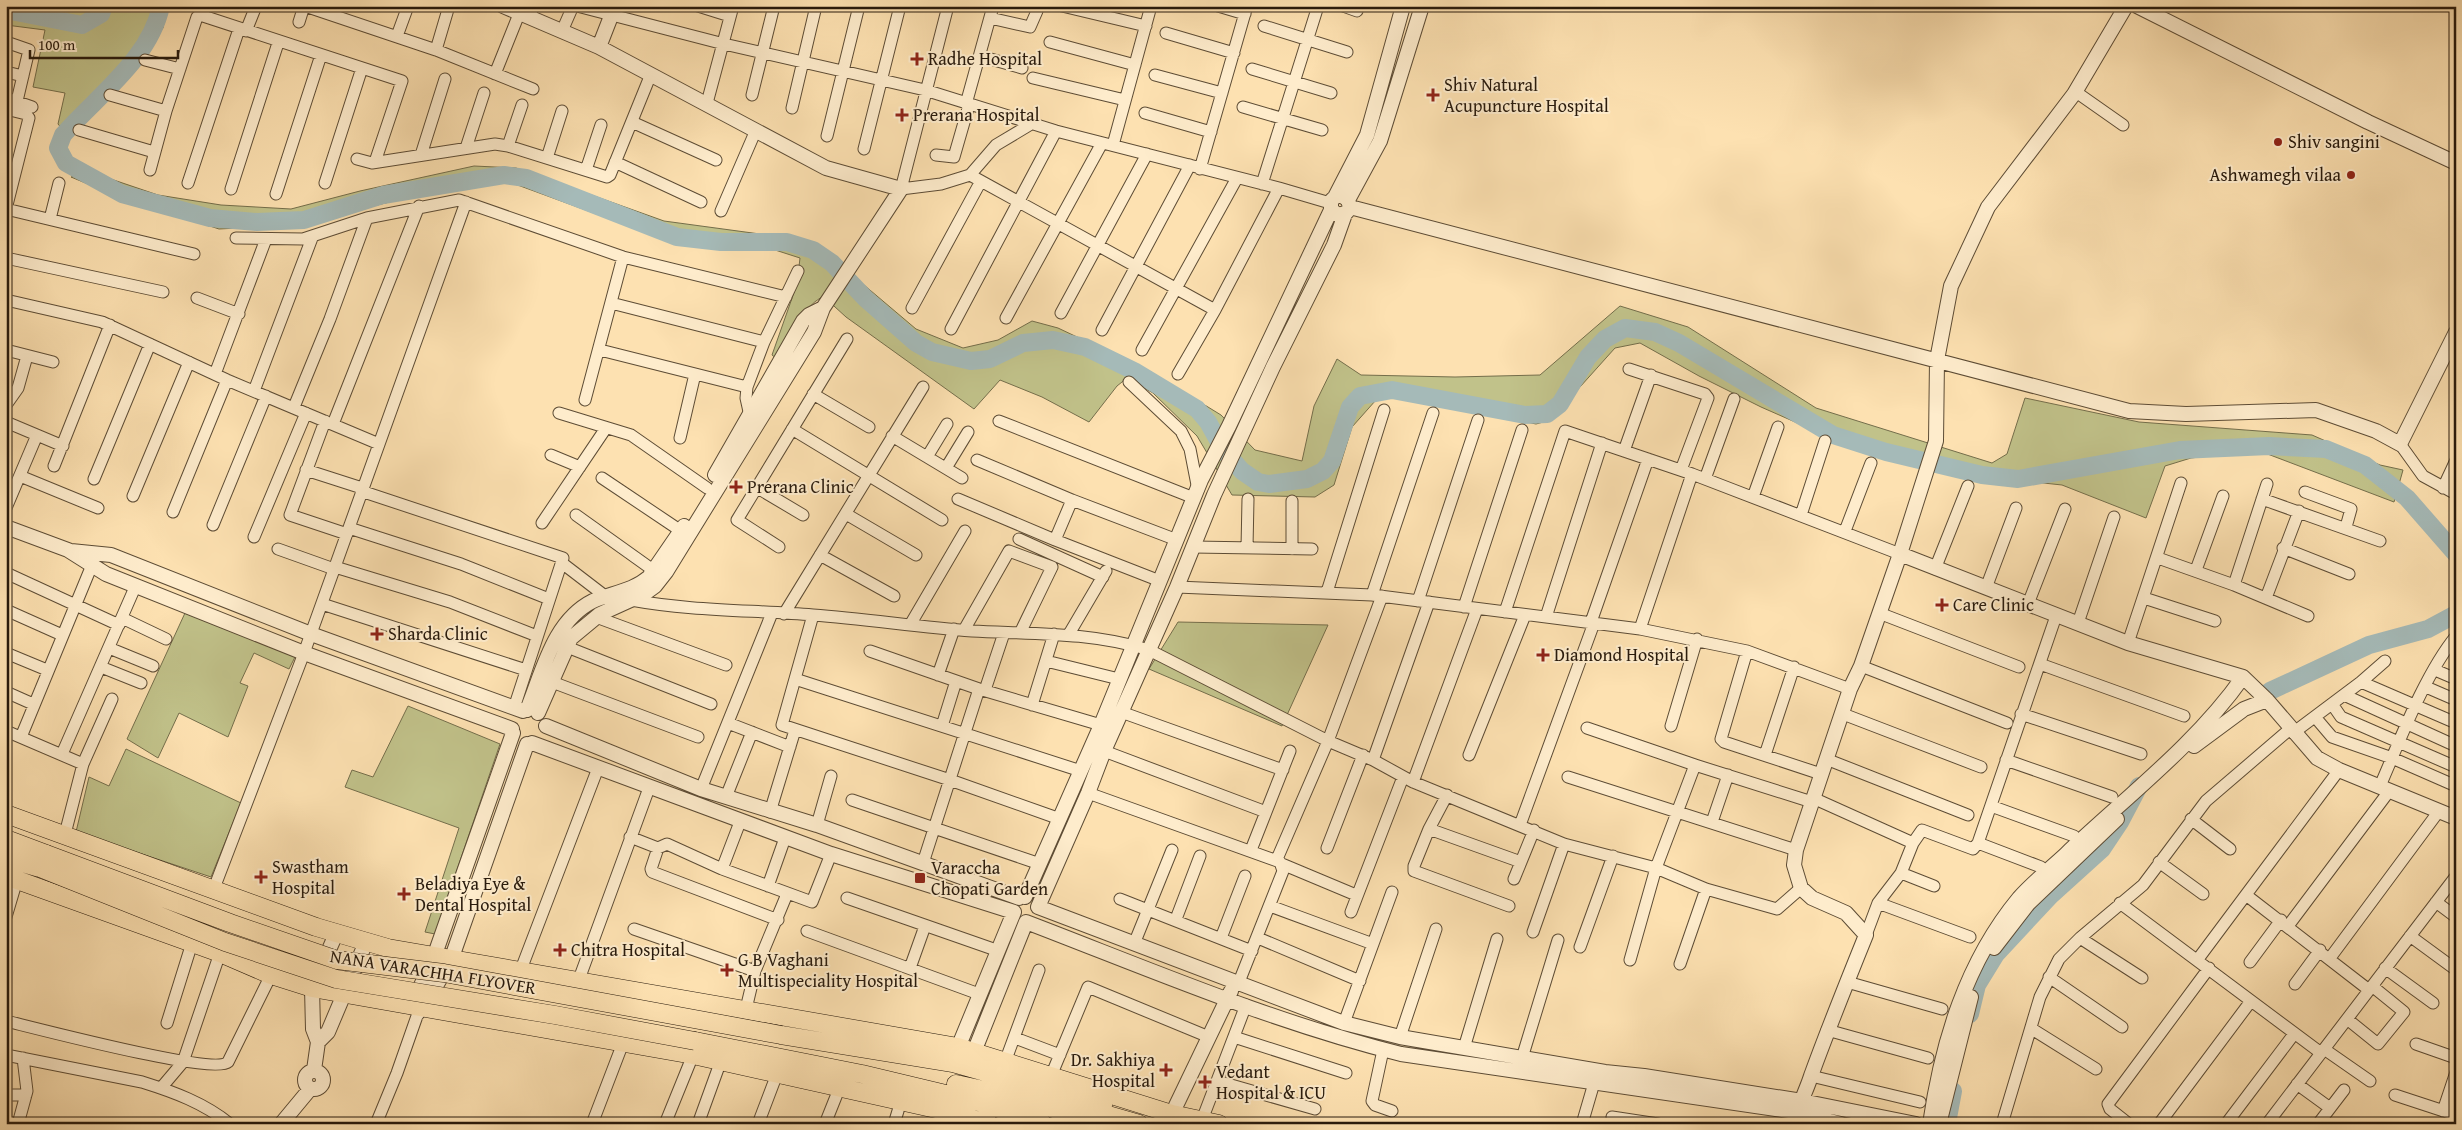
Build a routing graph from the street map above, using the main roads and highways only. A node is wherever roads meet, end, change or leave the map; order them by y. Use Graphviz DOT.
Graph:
graph roads {
  1 [pos="6,814"];
  2 [pos="6,830"];
  3 [pos="14,842"];
  4 [pos="6,858"];
  5 [pos="43,861"];
  6 [pos="12,878"];
  7 [pos="830,1033"];
  8 [pos="694,1048"];
  9 [pos="886,1051"];
  10 [pos="724,1055"];
  11 [pos="963,1057"];
  12 [pos="862,1074"];
  13 [pos="1170,1119"];
  14 [pos="1210,1122"];
  15 [pos="989,1124"];
  16 [pos="1043,1124"];
  17 [pos="1102,1124"];
  18 [pos="1140,1124"];
  1 -- 7 [label="main road"];
  2 -- 3 [label="main road"];
  3 -- 5 [label="main road, NANA VARACHHA FLYOVER"];
  4 -- 5 [label="main road, NANA VARACHHA FLYOVER"];
  5 -- 7 [label="main road, NANA VARACHHA FLYOVER, bridge"];
  5 -- 8 [label="main road, NANA VARACHHA FLYOVER, bridge"];
  6 -- 8 [label="main road"];
  7 -- 9 [label="main road"];
  7 -- 11 [label="main road"];
  8 -- 10 [label="main road, NANA VARACHHA FLYOVER"];
  9 -- 11 [label="main road"];
  9 -- 18 [label="main road"];
  10 -- 12 [label="main road"];
  10 -- 15 [label="main road"];
  11 -- 13 [label="main road"];
  11 -- 13 [label="main road"];
  12 -- 16 [label="main road"];
  12 -- 17 [label="main road"];
  13 -- 14 [label="main road"];
}
